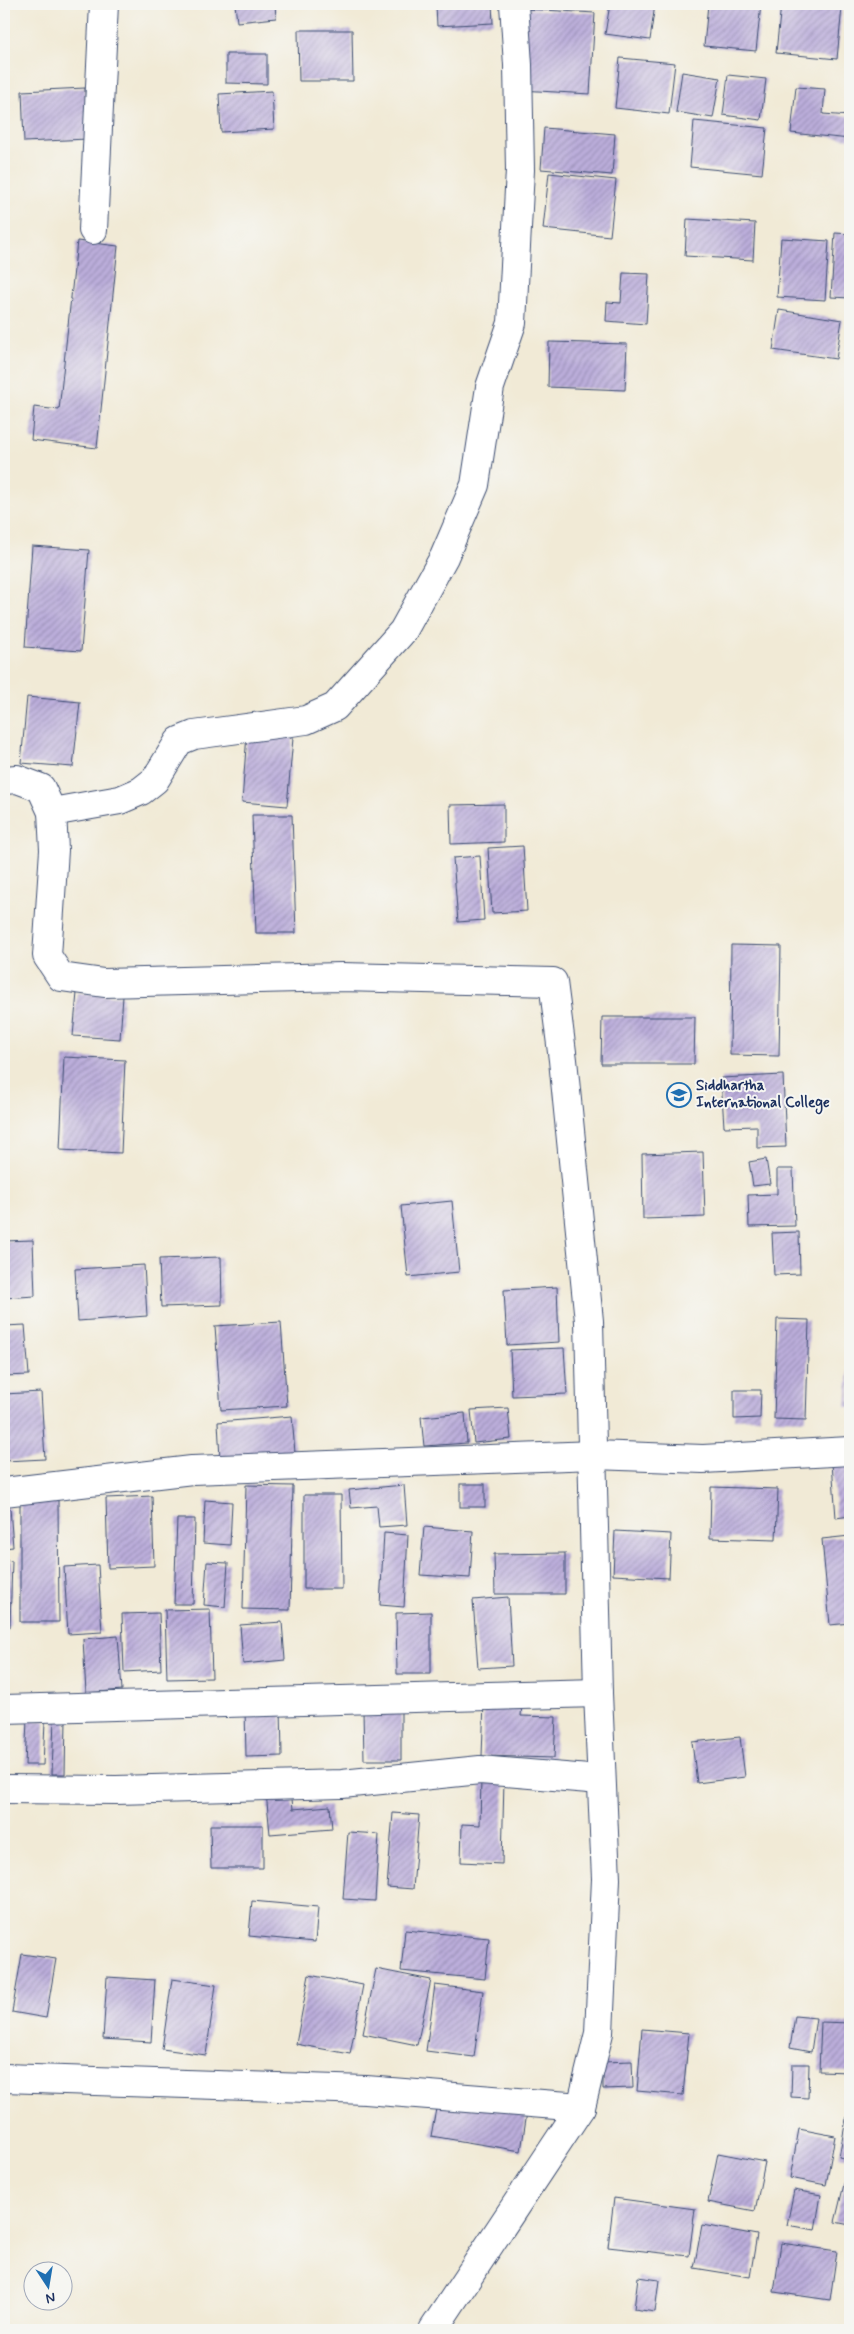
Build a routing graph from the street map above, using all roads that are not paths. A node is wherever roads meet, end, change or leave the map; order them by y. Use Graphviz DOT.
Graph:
graph roads {
  1 [pos="104,4"];
  2 [pos="514,4"];
  3 [pos="93,230"];
  4 [pos="4,780"];
  5 [pos="52,812"];
  6 [pos="850,1451"];
  7 [pos="594,1455"];
  8 [pos="4,1492"];
  9 [pos="598,1693"];
  10 [pos="4,1709"];
  11 [pos="601,1780"];
  12 [pos="4,1789"];
  13 [pos="4,2078"];
  14 [pos="581,2107"];
  15 [pos="433,2330"];
  1 -- 3 [label="street"];
  2 -- 5 [label="street"];
  4 -- 5 [label="street"];
  5 -- 7 [label="street"];
  6 -- 7 [label="street"];
  7 -- 8 [label="street"];
  7 -- 9 [label="street"];
  9 -- 10 [label="street"];
  9 -- 11 [label="street"];
  11 -- 12 [label="street"];
  11 -- 14 [label="street"];
  13 -- 14 [label="street"];
  14 -- 15 [label="street"];
}
